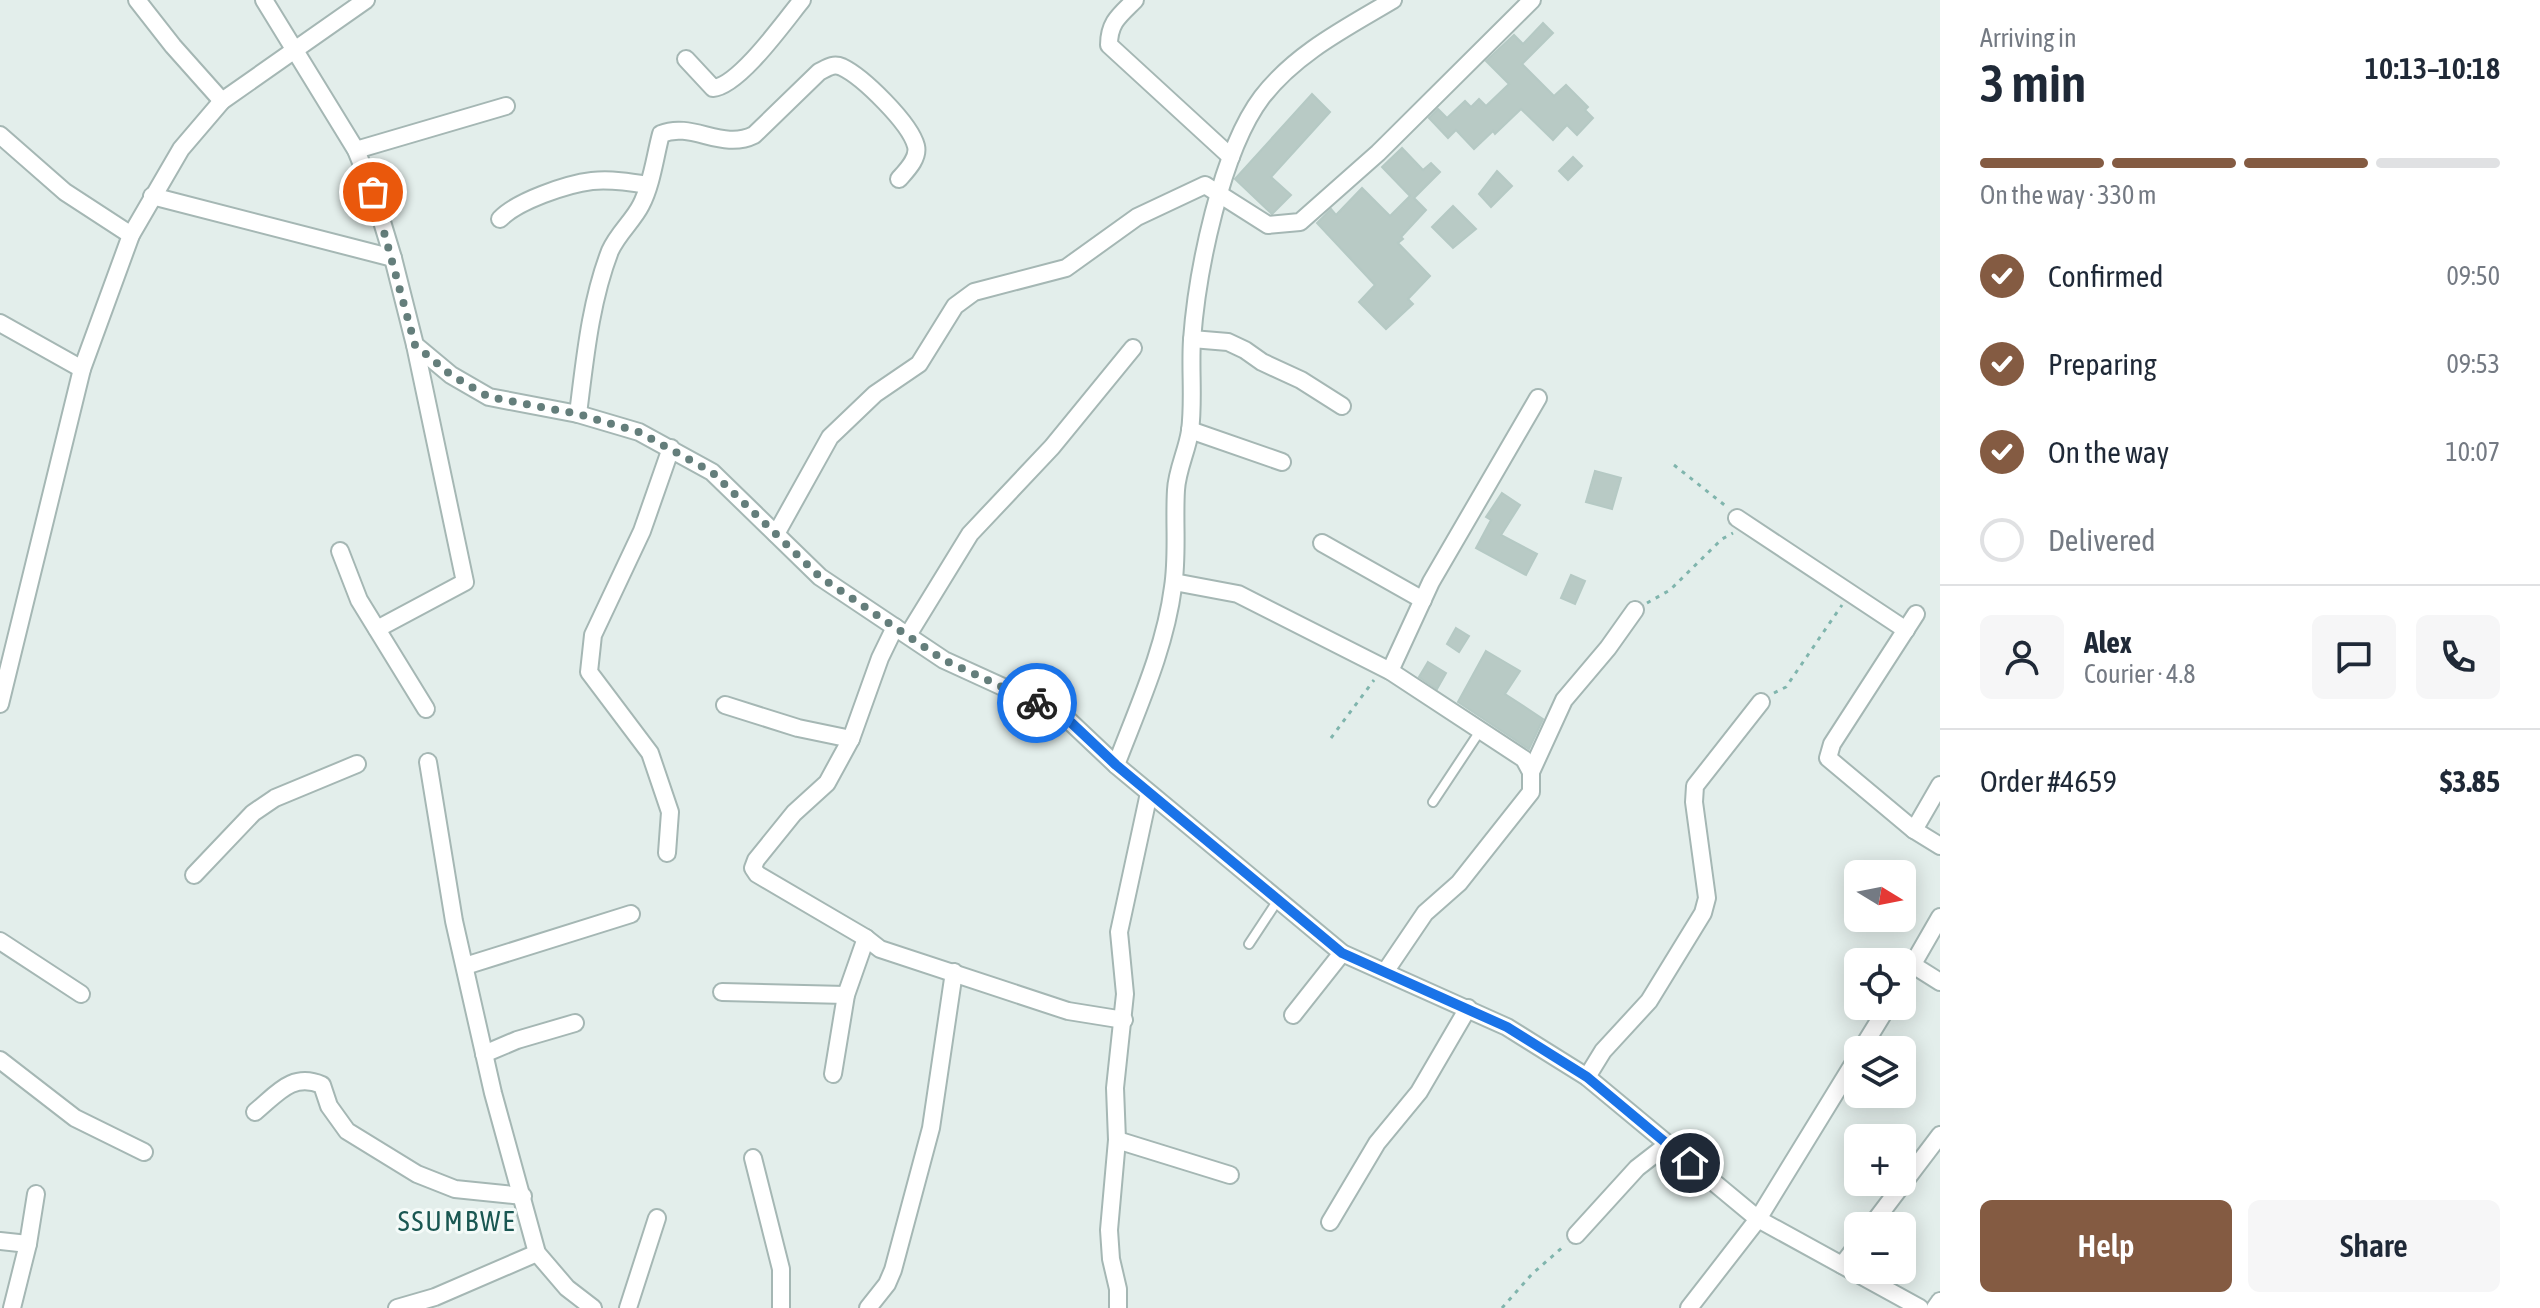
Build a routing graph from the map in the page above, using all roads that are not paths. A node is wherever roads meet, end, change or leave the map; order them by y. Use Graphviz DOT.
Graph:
graph roads {
  1 [pos="137,0"];
  2 [pos="264,0"];
  3 [pos="366,0"];
  4 [pos="802,0"];
  5 [pos="1135,0"];
  6 [pos="1393,0"];
  7 [pos="1532,0"];
  8 [pos="295,50"];
  9 [pos="686,59"];
  10 [pos="222,101"];
  11 [pos="506,106"];
  12 [pos="0,135"];
  13 [pos="356,150"];
  14 [pos="1231,157"];
  15 [pos="899,179"];
  16 [pos="648,185"];
  17 [pos="1219,193"];
  18 [pos="152,196"];
  19 [pos="500,219"];
  20 [pos="131,235"];
  21 [pos="393,258"];
  22 [pos="0,323"];
  23 [pos="1192,339"];
  24 [pos="415,345"];
  25 [pos="1133,348"];
  26 [pos="82,369"];
  27 [pos="1538,398"];
  28 [pos="1342,406"];
  29 [pos="578,414"];
  30 [pos="1190,430"];
  31 [pos="671,448"];
  32 [pos="1282,462"];
  33 [pos="1742,521"];
  34 [pos="776,534"];
  35 [pos="1322,543"];
  36 [pos="340,551"];
  37 [pos="1174,582"];
  38 [pos="1423,600"];
  39 [pos="1635,610"];
  40 [pos="1916,614"];
  41 [pos="377,629"];
  42 [pos="1906,630"];
  43 [pos="901,631"];
  44 [pos="1387,669"];
  45 [pos="1761,702"];
  46 [pos="0,704"];
  47 [pos="725,705"];
  48 [pos="426,709"];
  49 [pos="1480,731"];
  50 [pos="851,739"];
  51 [pos="428,762"];
  52 [pos="357,764"];
  53 [pos="1116,765"];
  54 [pos="1531,772"];
  55 [pos="1940,785"];
  56 [pos="1149,793"];
  57 [pos="1433,802"];
  58 [pos="1914,830"];
  59 [pos="1940,846"];
  60 [pos="667,853"];
  61 [pos="194,875"];
  62 [pos="1278,900"];
  63 [pos="631,914"];
  64 [pos="1940,917"];
  65 [pos="866,938"];
  66 [pos="0,941"];
  67 [pos="1249,944"];
  68 [pos="1342,953"];
  69 [pos="1916,960"];
  70 [pos="465,966"];
  71 [pos="1916,967"];
  72 [pos="954,972"];
  73 [pos="1385,972"];
  74 [pos="1940,982"];
  75 [pos="722,992"];
  76 [pos="81,994"];
  77 [pos="846,995"];
  78 [pos="1468,1008"];
  79 [pos="1293,1015"];
  80 [pos="1124,1020"];
  81 [pos="575,1023"];
  82 [pos="484,1054"];
  83 [pos="0,1060"];
  84 [pos="833,1074"];
  85 [pos="1587,1077"];
  86 [pos="1844,1079"];
  87 [pos="255,1112"];
  88 [pos="1940,1135"];
  89 [pos="1117,1140"];
  90 [pos="1668,1144"];
  91 [pos="144,1152"];
  92 [pos="753,1158"];
  93 [pos="1230,1175"];
  94 [pos="36,1194"];
  95 [pos="523,1196"];
  96 [pos="1882,1212"];
  97 [pos="657,1218"];
  98 [pos="1758,1219"];
  99 [pos="1330,1222"];
  100 [pos="1576,1235"];
  101 [pos="0,1241"];
  102 [pos="28,1244"];
  103 [pos="537,1253"];
  104 [pos="1844,1262"];
  105 [pos="1842,1265"];
  106 [pos="1940,1301"];
  107 [pos="439,1302"];
  108 [pos="12,1308"];
  109 [pos="397,1308"];
  110 [pos="593,1308"];
  111 [pos="628,1308"];
  112 [pos="781,1308"];
  113 [pos="868,1308"];
  114 [pos="1118,1308"];
  115 [pos="1689,1308"];
  116 [pos="1920,1308"];
  117 [pos="1935,1308"];
  1 -- 10 [label="street"];
  2 -- 8 [label="street"];
  3 -- 8 [label="street"];
  4 -- 9 [label="street"];
  5 -- 14 [label="street"];
  6 -- 14 [label="street"];
  7 -- 17 [label="street"];
  8 -- 10 [label="street"];
  8 -- 13 [label="street"];
  10 -- 18 [label="street"];
  11 -- 13 [label="street"];
  12 -- 20 [label="street"];
  13 -- 21 [label="street"];
  14 -- 17 [label="street"];
  15 -- 16 [label="street"];
  16 -- 19 [label="street"];
  16 -- 29 [label="street"];
  17 -- 23 [label="street"];
  17 -- 34 [label="street"];
  18 -- 20 [label="street"];
  18 -- 21 [label="street"];
  20 -- 26 [label="street"];
  21 -- 24 [label="street"];
  22 -- 26 [label="street"];
  23 -- 28 [label="street"];
  23 -- 30 [label="street"];
  24 -- 29 [label="street"];
  24 -- 41 [label="street"];
  25 -- 43 [label="street"];
  26 -- 46 [label="street"];
  27 -- 38 [label="street"];
  29 -- 31 [label="street"];
  30 -- 32 [label="street"];
  30 -- 37 [label="street"];
  31 -- 34 [label="street"];
  31 -- 60 [label="street"];
  33 -- 42 [label="street"];
  34 -- 43 [label="street"];
  35 -- 38 [label="street"];
  36 -- 41 [label="street"];
  37 -- 44 [label="street"];
  37 -- 53 [label="street"];
  38 -- 44 [label="street"];
  39 -- 54 [label="street"];
  40 -- 42 [label="street"];
  41 -- 48 [label="street"];
  42 -- 58 [label="street"];
  43 -- 50 [label="street"];
  43 -- 53 [label="street"];
  44 -- 49 [label="street"];
  45 -- 85 [label="street"];
  47 -- 50 [label="street"];
  49 -- 54 [label="street"];
  49 -- 57 [label="lane"];
  50 -- 65 [label="street"];
  51 -- 70 [label="street"];
  52 -- 61 [label="street"];
  53 -- 56 [label="street"];
  54 -- 73 [label="street"];
  55 -- 58 [label="street"];
  56 -- 62 [label="street"];
  56 -- 80 [label="street"];
  58 -- 59 [label="street"];
  62 -- 67 [label="lane"];
  62 -- 68 [label="street"];
  63 -- 70 [label="street"];
  64 -- 69 [label="street"];
  65 -- 72 [label="street"];
  65 -- 77 [label="street"];
  66 -- 76 [label="street"];
  68 -- 73 [label="street"];
  68 -- 79 [label="street"];
  70 -- 82 [label="street"];
  71 -- 74 [label="street"];
  72 -- 80 [label="street"];
  72 -- 113 [label="street"];
  73 -- 78 [label="street"];
  75 -- 77 [label="street"];
  77 -- 84 [label="street"];
  78 -- 85 [label="street"];
  78 -- 99 [label="street"];
  80 -- 89 [label="street"];
  81 -- 82 [label="street"];
  82 -- 95 [label="street"];
  83 -- 91 [label="street"];
  85 -- 90 [label="street"];
  86 -- 98 [label="street"];
  87 -- 95 [label="street"];
  88 -- 96 [label="street"];
  89 -- 93 [label="street"];
  89 -- 114 [label="street"];
  90 -- 98 [label="street"];
  90 -- 100 [label="street"];
  92 -- 112 [label="street"];
  94 -- 102 [label="street"];
  95 -- 103 [label="street"];
  97 -- 111 [label="street"];
  98 -- 105 [label="street"];
  98 -- 115 [label="street"];
  101 -- 102 [label="street"];
  102 -- 108 [label="street"];
  103 -- 107 [label="street"];
  103 -- 110 [label="street"];
  104 -- 105 [label="street"];
  105 -- 116 [label="street"];
  106 -- 117 [label="street"];
  107 -- 109 [label="street"];
}
